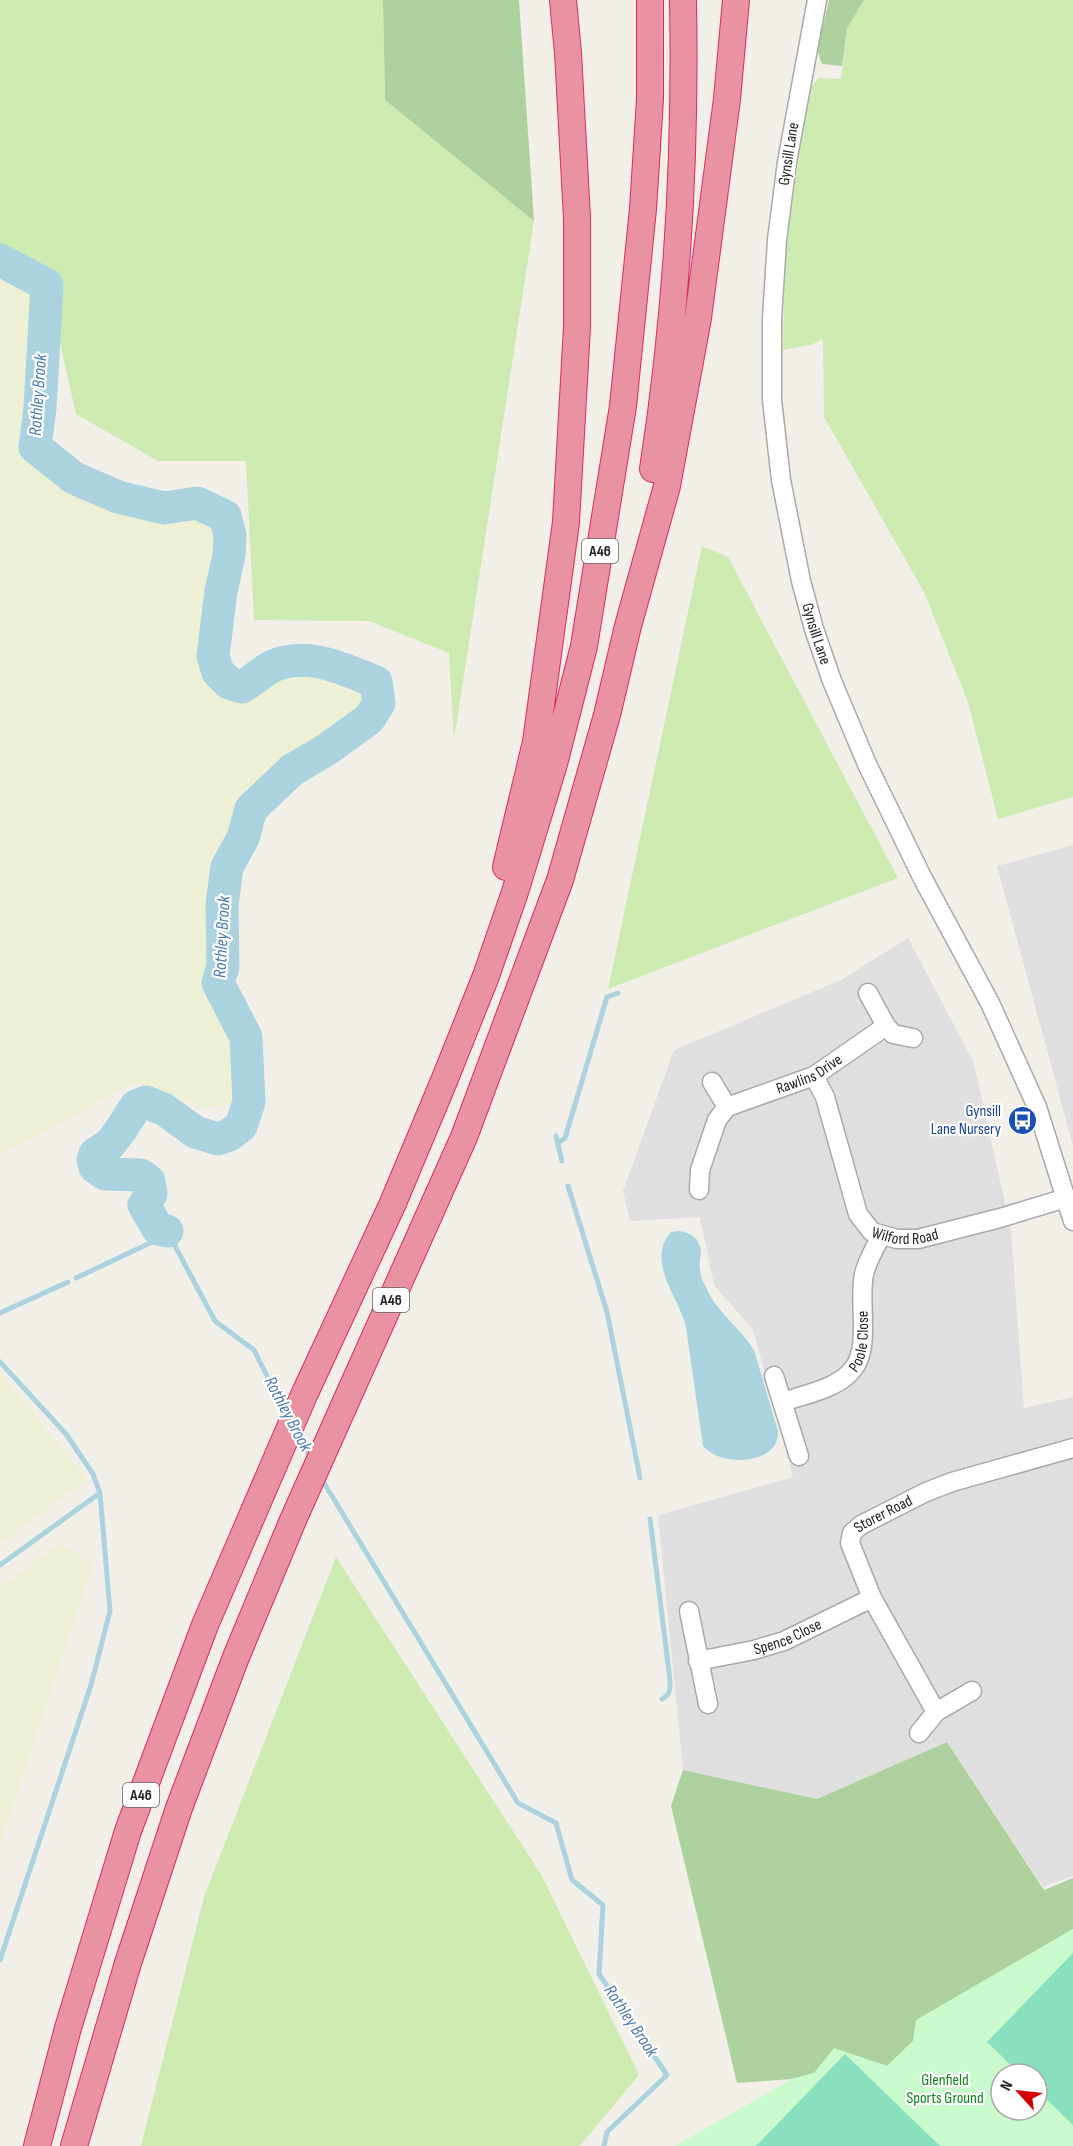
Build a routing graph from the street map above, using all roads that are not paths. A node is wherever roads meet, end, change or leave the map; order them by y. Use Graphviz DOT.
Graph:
graph roads {
  1 [pos="563,0"];
  2 [pos="650,0"];
  3 [pos="683,0"];
  4 [pos="736,0"];
  5 [pos="817,0"];
  6 [pos="628,626"];
  7 [pos="868,993"];
  8 [pos="886,1026"];
  9 [pos="913,1038"];
  10 [pos="814,1076"];
  11 [pos="444,1081"];
  12 [pos="712,1082"];
  13 [pos="727,1107"];
  14 [pos="699,1190"];
  15 [pos="1066,1198"];
  16 [pos="1073,1221"];
  17 [pos="881,1236"];
  18 [pos="774,1376"];
  19 [pos="783,1402"];
  20 [pos="1073,1448"];
  21 [pos="799,1456"];
  22 [pos="872,1598"];
  23 [pos="689,1611"];
  24 [pos="698,1661"];
  25 [pos="972,1691"];
  26 [pos="708,1704"];
  27 [pos="936,1712"];
  28 [pos="919,1733"];
  29 [pos="128,1963"];
  30 [pos="37,2146"];
  31 [pos="74,2146"];
  32 [pos="87,2146"];
  1 -- 11 [label="highway, A46"];
  2 -- 11 [label="highway, A46"];
  3 -- 6 [label="highway, A46"];
  4 -- 6 [label="highway, A46"];
  5 -- 15 [label="street, Gynsill Lane"];
  6 -- 29 [label="highway, A46"];
  7 -- 8 [label="street"];
  8 -- 9 [label="street"];
  8 -- 10 [label="street, Rawlins Drive"];
  10 -- 13 [label="street, Rawlins Drive"];
  10 -- 17 [label="street, Wilford Road"];
  11 -- 30 [label="highway, A46"];
  12 -- 13 [label="street"];
  13 -- 14 [label="street"];
  15 -- 16 [label="street, Gynsill Lane"];
  15 -- 17 [label="street, Wilford Road"];
  17 -- 19 [label="street, Poole Close"];
  18 -- 19 [label="street"];
  19 -- 21 [label="street"];
  20 -- 22 [label="street, Storer Road"];
  22 -- 24 [label="street, Spence Close"];
  22 -- 27 [label="street, Storer Road"];
  23 -- 24 [label="street"];
  24 -- 26 [label="street"];
  25 -- 27 [label="street"];
  27 -- 28 [label="street"];
  29 -- 31 [label="highway, A46"];
  29 -- 32 [label="highway"];
}
